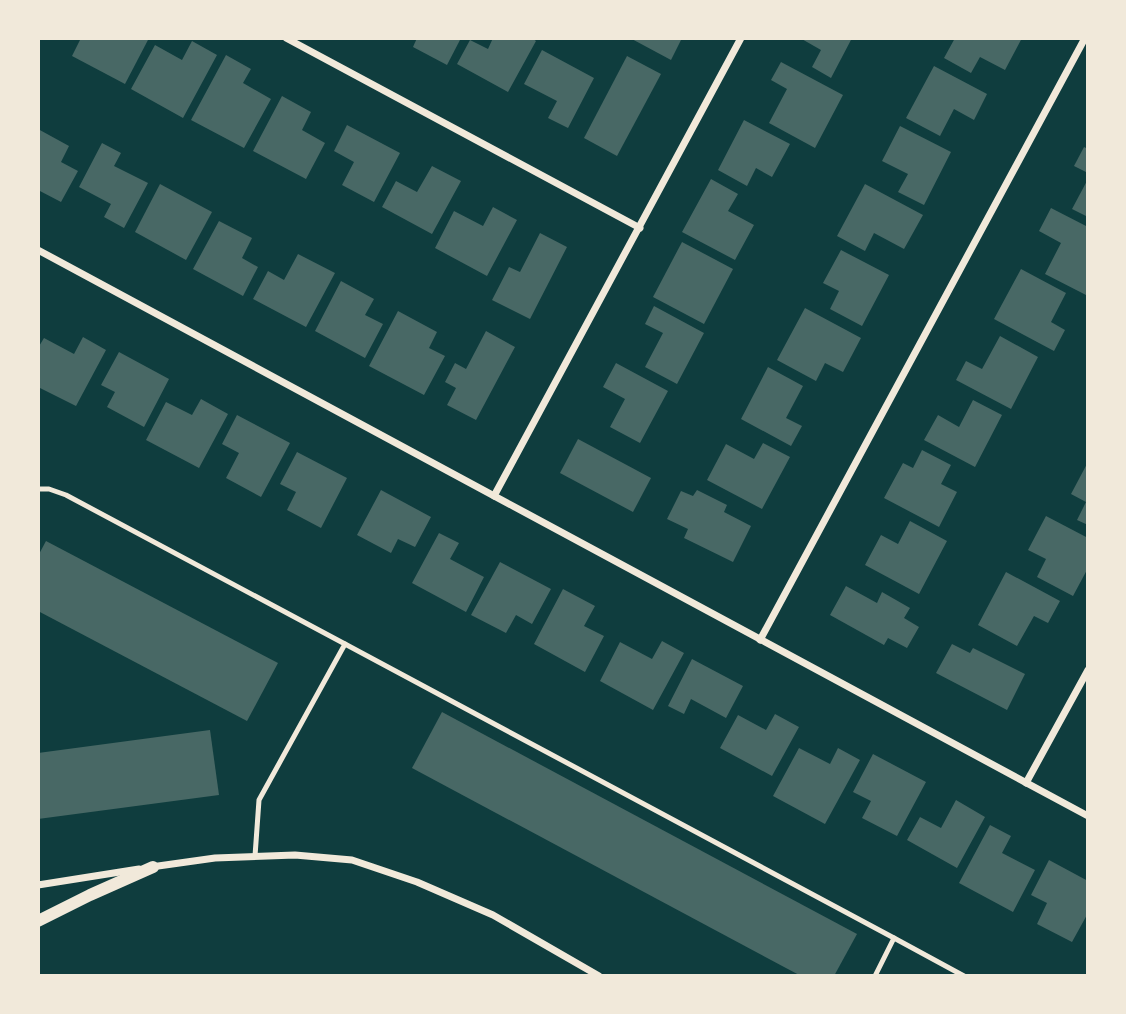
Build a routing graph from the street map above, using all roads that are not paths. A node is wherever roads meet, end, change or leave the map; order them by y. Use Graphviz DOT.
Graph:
graph roads {
  1 [pos="286,38"];
  2 [pos="741,38"];
  3 [pos="1085,38"];
  4 [pos="640,228"];
  5 [pos="38,250"];
  6 [pos="38,489"];
  7 [pos="494,496"];
  8 [pos="760,640"];
  9 [pos="345,644"];
  10 [pos="1087,670"];
  11 [pos="1026,783"];
  12 [pos="1087,816"];
  13 [pos="256,856"];
  14 [pos="153,867"];
  15 [pos="38,885"];
  16 [pos="38,921"];
  17 [pos="894,938"];
  18 [pos="599,975"];
  19 [pos="875,975"];
  20 [pos="964,975"];
  1 -- 4 [label="street"];
  2 -- 4 [label="street"];
  3 -- 8 [label="street"];
  4 -- 7 [label="street"];
  5 -- 7 [label="street"];
  6 -- 9 [label="lane"];
  7 -- 8 [label="street"];
  8 -- 11 [label="street"];
  9 -- 13 [label="lane"];
  9 -- 17 [label="lane"];
  10 -- 11 [label="street"];
  11 -- 12 [label="street"];
  13 -- 14 [label="street"];
  13 -- 18 [label="street"];
  14 -- 15 [label="street"];
  14 -- 16 [label="street"];
  17 -- 19 [label="lane"];
  17 -- 20 [label="lane"];
}
